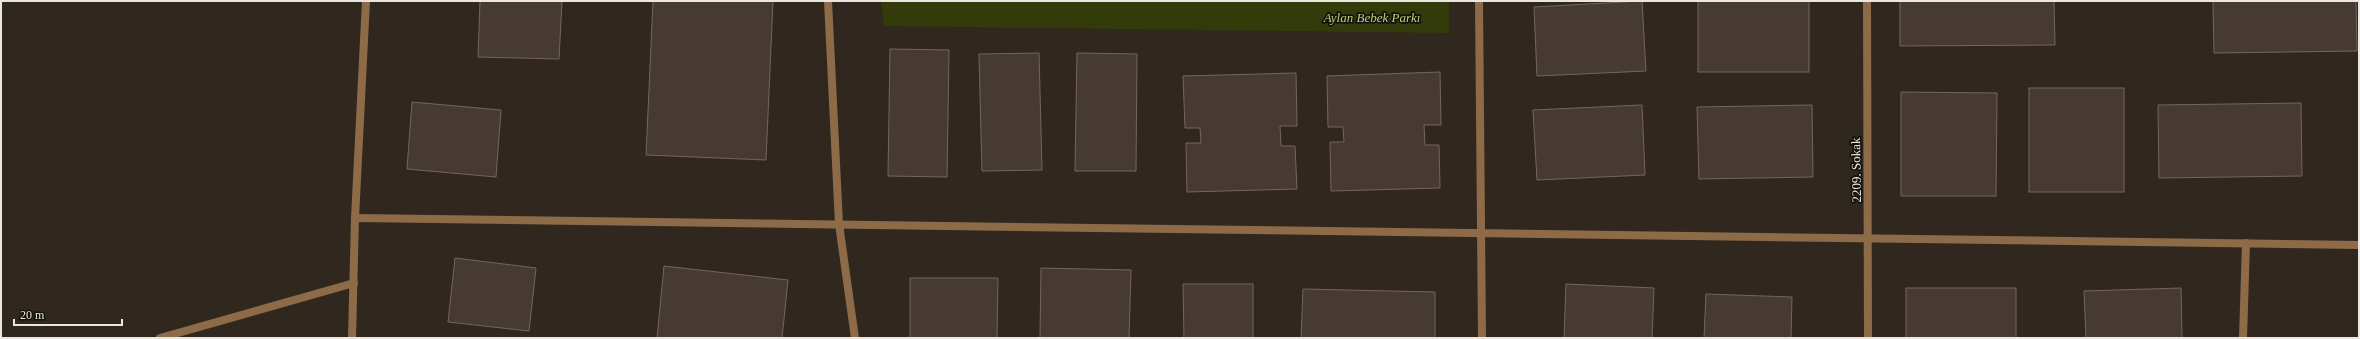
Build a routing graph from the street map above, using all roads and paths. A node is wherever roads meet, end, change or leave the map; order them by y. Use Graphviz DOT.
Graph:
graph roads {
  1 [pos="366,1"];
  2 [pos="828,1"];
  3 [pos="1479,1"];
  4 [pos="1867,1"];
  5 [pos="355,218"];
  6 [pos="839,224"];
  7 [pos="1480,233"];
  8 [pos="1869,238"];
  9 [pos="2246,243"];
  10 [pos="2359,245"];
  11 [pos="354,283"];
  12 [pos="160,338"];
  13 [pos="352,338"];
  14 [pos="854,338"];
  15 [pos="1482,338"];
  16 [pos="1868,338"];
  17 [pos="2243,338"];
  1 -- 5 [label="street"];
  2 -- 6 [label="street"];
  3 -- 7 [label="street"];
  4 -- 8 [label="street, 2209. Sokak"];
  5 -- 6 [label="street"];
  5 -- 11 [label="street"];
  6 -- 7 [label="street"];
  6 -- 14 [label="street"];
  7 -- 8 [label="street"];
  7 -- 15 [label="street"];
  8 -- 9 [label="street"];
  8 -- 16 [label="street, 2209. Sokak"];
  9 -- 10 [label="street"];
  9 -- 17 [label="street"];
  11 -- 12 [label="street"];
  11 -- 13 [label="street"];
}
